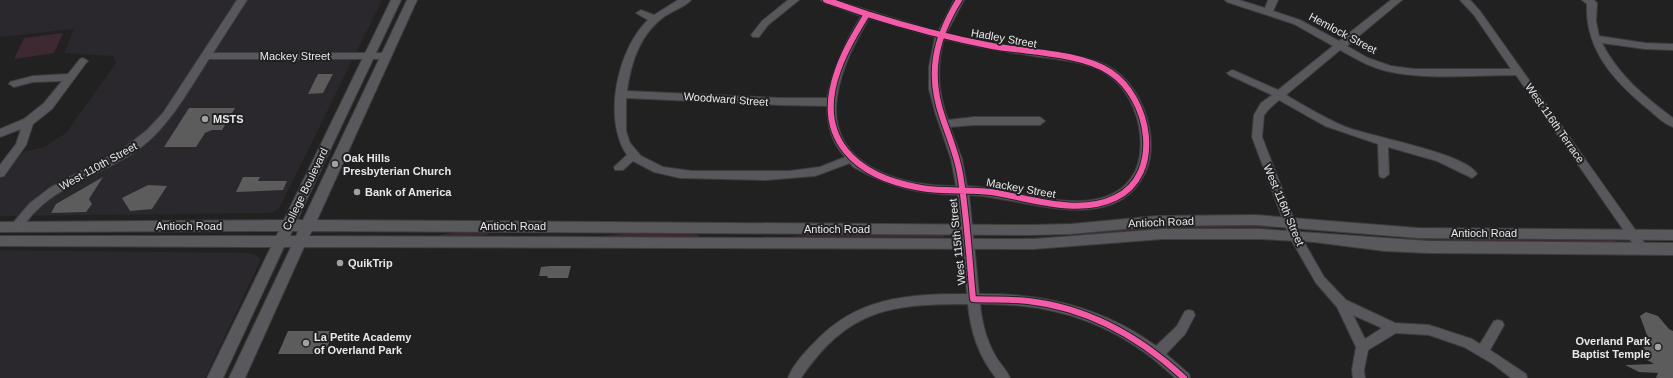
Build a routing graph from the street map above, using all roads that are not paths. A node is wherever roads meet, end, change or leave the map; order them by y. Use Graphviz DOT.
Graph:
graph roads {
  1 [pos="242,0"];
  2 [pos="396,0"];
  3 [pos="412,0"];
  4 [pos="686,0"];
  5 [pos="794,0"];
  6 [pos="826,0"];
  7 [pos="959,0"];
  8 [pos="1230,0"];
  9 [pos="1273,0"];
  10 [pos="1397,0"];
  11 [pos="1466,0"];
  12 [pos="1591,1"];
  13 [pos="1268,12"];
  14 [pos="642,13"];
  15 [pos="867,14"];
  16 [pos="655,19"];
  17 [pos="756,35"];
  18 [pos="941,36"];
  19 [pos="1596,39"];
  20 [pos="1340,46"];
  21 [pos="1673,47"];
  22 [pos="205,56"];
  23 [pos="369,56"];
  24 [pos="386,56"];
  25 [pos="82,61"];
  26 [pos="1519,72"];
  27 [pos="1232,73"];
  28 [pos="70,77"];
  29 [pos="14,84"];
  30 [pos="622,94"];
  31 [pos="1278,95"];
  32 [pos="831,102"];
  33 [pos="1040,121"];
  34 [pos="28,122"];
  35 [pos="1673,123"];
  36 [pos="945,124"];
  37 [pos="1144,132"];
  38 [pos="0,133"];
  39 [pos="1383,141"];
  40 [pos="633,156"];
  41 [pos="850,159"];
  42 [pos="619,167"];
  43 [pos="0,173"];
  44 [pos="1384,174"];
  45 [pos="1472,174"];
  46 [pos="962,190"];
  47 [pos="1289,222"];
  48 [pos="288,225"];
  49 [pos="308,225"];
  50 [pos="56,226"];
  51 [pos="0,227"];
  52 [pos="16,227"];
  53 [pos="967,230"];
  54 [pos="1632,234"];
  55 [pos="1673,235"];
  56 [pos="1295,236"];
  57 [pos="1,241"];
  58 [pos="279,242"];
  59 [pos="300,242"];
  60 [pos="968,244"];
  61 [pos="1642,248"];
  62 [pos="1673,249"];
  63 [pos="973,300"];
  64 [pos="1342,304"];
  65 [pos="1189,316"];
  66 [pos="1498,325"];
  67 [pos="1394,328"];
  68 [pos="1362,347"];
  69 [pos="1483,351"];
  70 [pos="1157,354"];
  71 [pos="215,378"];
  72 [pos="237,378"];
  73 [pos="794,378"];
  74 [pos="1004,378"];
  75 [pos="1184,378"];
  76 [pos="1359,378"];
  77 [pos="1521,378"];
  1 -- 22 [label="street, West 110th Street"];
  2 -- 23 [label="main road, College Boulevard"];
  3 -- 24 [label="main road, College Boulevard"];
  4 -- 16 [label="street"];
  5 -- 17 [label="street"];
  6 -- 15 [label="street, Hadley Street"];
  7 -- 18 [label="street, West 115th Street"];
  8 -- 13 [label="street, Hemlock Street"];
  9 -- 13 [label="street"];
  10 -- 20 [label="street, West 116th Street"];
  11 -- 26 [label="street, West 116th Terrace"];
  12 -- 19 [label="street"];
  13 -- 20 [label="street, Hemlock Street"];
  14 -- 16 [label="street"];
  15 -- 18 [label="street, Hadley Street"];
  15 -- 32 [label="street, Mackey Street"];
  16 -- 30 [label="street"];
  18 -- 36 [label="street, West 115th Street"];
  18 -- 37 [label="street, Hadley Street"];
  19 -- 21 [label="street"];
  19 -- 35 [label="street"];
  20 -- 26 [label="street, Hemlock Street"];
  20 -- 31 [label="street, West 116th Street"];
  22 -- 23 [label="street, Mackey Street"];
  22 -- 52 [label="street, West 110th Street"];
  23 -- 24 [label="street, Mackey Street"];
  23 -- 48 [label="main road, College Boulevard"];
  24 -- 49 [label="main road, College Boulevard"];
  25 -- 28 [label="street"];
  26 -- 54 [label="street, West 116th Terrace"];
  27 -- 31 [label="street"];
  28 -- 29 [label="street"];
  28 -- 34 [label="street"];
  30 -- 32 [label="street, Woodward Street"];
  30 -- 40 [label="street"];
  31 -- 39 [label="street"];
  31 -- 47 [label="street, West 116th Street"];
  32 -- 41 [label="street, Mackey Street"];
  33 -- 36 [label="street"];
  34 -- 38 [label="street"];
  34 -- 43 [label="street"];
  36 -- 46 [label="street, West 115th Street"];
  37 -- 46 [label="street, Mackey Street"];
  39 -- 44 [label="street"];
  39 -- 45 [label="street"];
  40 -- 41 [label="street"];
  40 -- 42 [label="street"];
  41 -- 46 [label="street, Mackey Street"];
  46 -- 53 [label="street, West 115th Street"];
  47 -- 53 [label="main road, Antioch Road"];
  47 -- 54 [label="main road, Antioch Road"];
  47 -- 56 [label="street, West 116th Street"];
  48 -- 49 [label="main road, Antioch Road"];
  48 -- 50 [label="main road, Antioch Road"];
  48 -- 58 [label="main road, College Boulevard"];
  49 -- 53 [label="main road, Antioch Road"];
  49 -- 59 [label="main road, College Boulevard"];
  50 -- 52 [label="main road, Antioch Road"];
  50 -- 57 [label="main road"];
  51 -- 52 [label="main road, Antioch Road"];
  52 -- 57 [label="main road"];
  53 -- 60 [label="street, West 115th Street"];
  54 -- 55 [label="main road, Antioch Road"];
  54 -- 61 [label="street, West 116th Terrace"];
  56 -- 60 [label="main road, Antioch Road"];
  56 -- 61 [label="main road, Antioch Road"];
  56 -- 64 [label="street, West 116th Street"];
  57 -- 58 [label="main road, Antioch Road"];
  58 -- 59 [label="main road, Antioch Road"];
  58 -- 71 [label="main road, College Boulevard"];
  59 -- 60 [label="main road, Antioch Road"];
  59 -- 72 [label="main road, College Boulevard"];
  60 -- 63 [label="street, West 115th Street"];
  61 -- 62 [label="main road, Antioch Road"];
  63 -- 70 [label="street"];
  63 -- 73 [label="street"];
  63 -- 74 [label="street, West 115th Street"];
  64 -- 67 [label="street"];
  64 -- 68 [label="street, West 116th Street"];
  65 -- 70 [label="street"];
  66 -- 69 [label="street"];
  67 -- 68 [label="street"];
  67 -- 69 [label="street"];
  68 -- 76 [label="street"];
  69 -- 77 [label="street"];
  70 -- 75 [label="street"];
}
